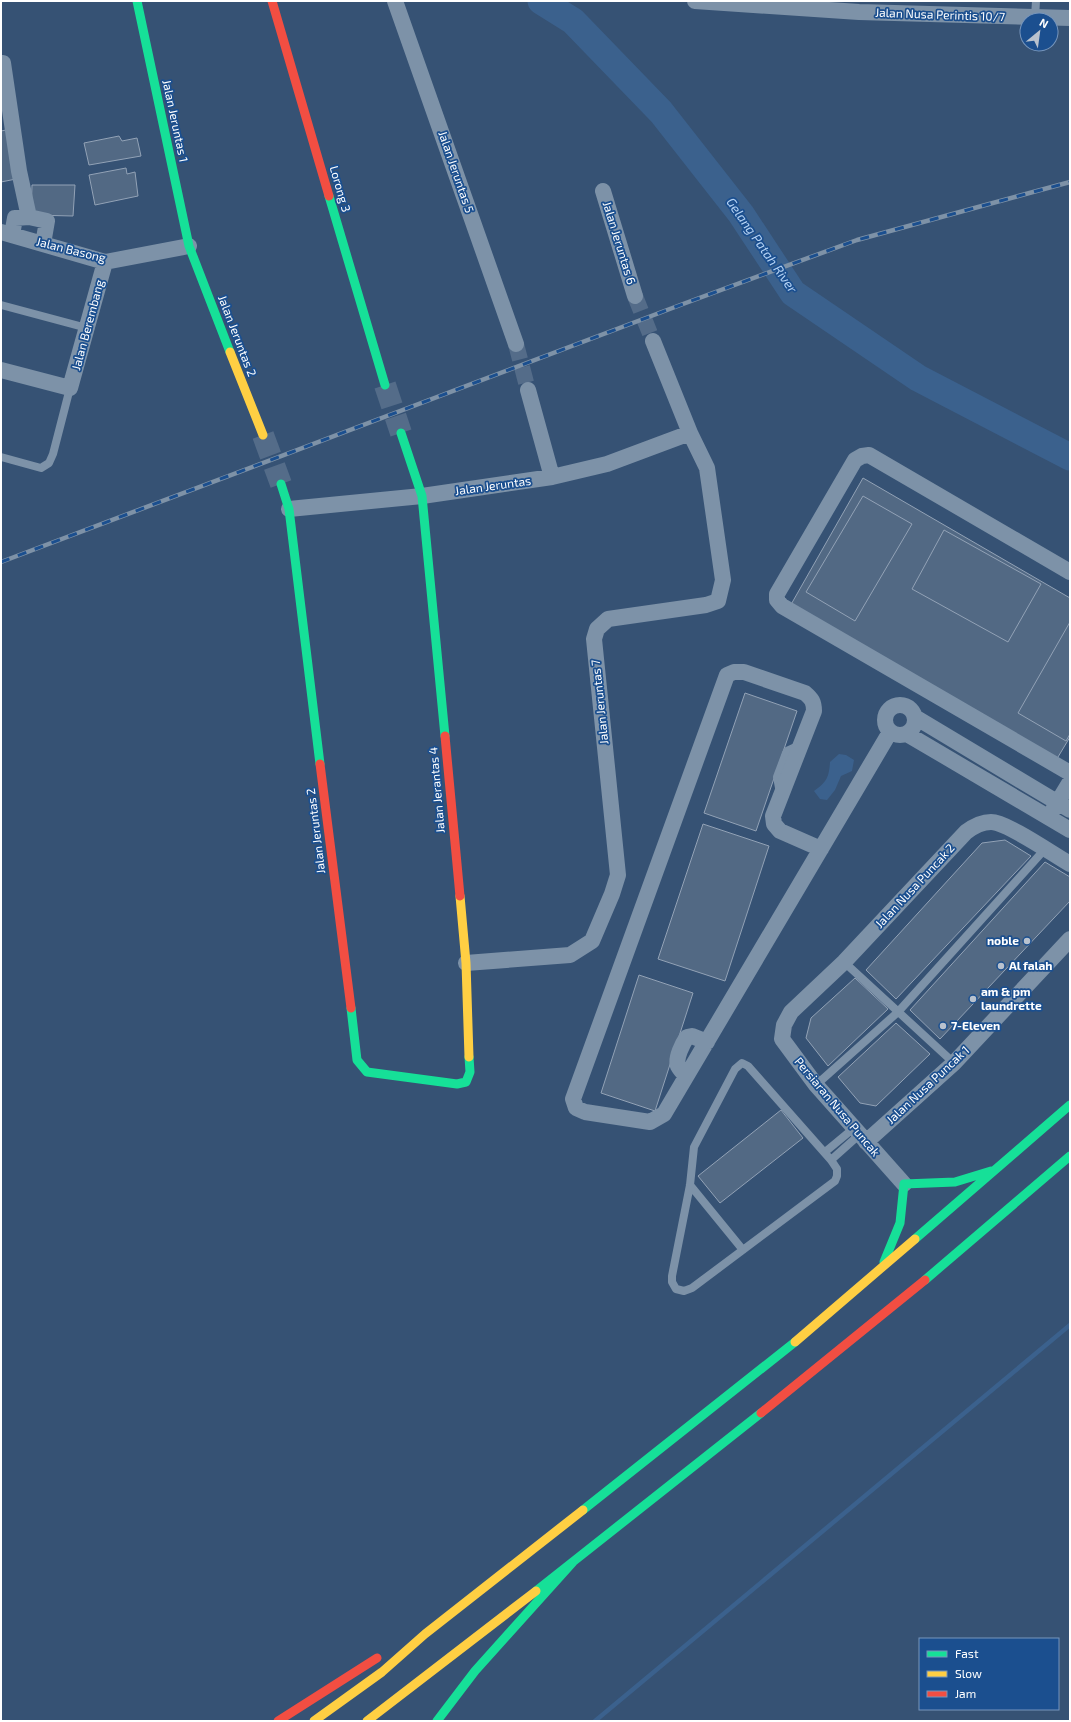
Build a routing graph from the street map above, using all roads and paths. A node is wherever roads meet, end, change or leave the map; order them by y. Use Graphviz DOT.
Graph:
graph roads {
  1 [pos="137,1"];
  2 [pos="272,1"];
  3 [pos="395,1"];
  4 [pos="695,1"];
  5 [pos="1036,1"];
  6 [pos="859,7"];
  7 [pos="1035,12"];
  8 [pos="1019,16"];
  9 [pos="1059,18"];
  10 [pos="1070,18"];
  11 [pos="3,63"];
  12 [pos="603,191"];
  13 [pos="29,217"];
  14 [pos="6,234"];
  15 [pos="43,244"];
  16 [pos="189,246"];
  17 [pos="105,262"];
  18 [pos="635,296"];
  19 [pos="1,305"];
  20 [pos="87,328"];
  21 [pos="653,341"];
  22 [pos="516,344"];
  23 [pos="1,370"];
  24 [pos="385,385"];
  25 [pos="70,388"];
  26 [pos="528,390"];
  27 [pos="401,433"];
  28 [pos="690,433"];
  29 [pos="263,434"];
  30 [pos="1,457"];
  31 [pos="552,477"];
  32 [pos="281,484"];
  33 [pos="422,496"];
  34 [pos="289,509"];
  35 [pos="1070,572"];
  36 [pos="915,717"];
  37 [pos="890,732"];
  38 [pos="907,734"];
  39 [pos="1070,773"];
  40 [pos="1070,782"];
  41 [pos="1064,806"];
  42 [pos="1049,817"];
  43 [pos="1070,830"];
  44 [pos="821,849"];
  45 [pos="1045,849"];
  46 [pos="1070,864"];
  47 [pos="1070,939"];
  48 [pos="466,962"];
  49 [pos="844,962"];
  50 [pos="898,1012"];
  51 [pos="784,1025"];
  52 [pos="954,1063"];
  53 [pos="466,1082"];
  54 [pos="816,1085"];
  55 [pos="1070,1105"];
  56 [pos="860,1135"];
  57 [pos="825,1152"];
  58 [pos="1070,1156"];
  59 [pos="831,1160"];
  60 [pos="999,1168"];
  61 [pos="904,1184"];
  62 [pos="690,1185"];
  63 [pos="743,1250"];
  64 [pos="881,1268"];
  65 [pos="573,1562"];
  66 [pos="477,1595"];
  67 [pos="397,1645"];
  68 [pos="384,1654"];
  69 [pos="278,1721"];
  70 [pos="314,1721"];
  71 [pos="367,1721"];
  72 [pos="437,1721"];
  1 -- 16 [label="main road, Jalan Jeruntas 1"];
  2 -- 24 [label="main road, Lorong 3"];
  3 -- 22 [label="street, Jalan Jeruntas 5"];
  4 -- 6 [label="street, Jalan Nusa Perintis 10/7"];
  5 -- 7 [label="lane"];
  6 -- 8 [label="street, Jalan Nusa Perintis 10/7"];
  9 -- 10 [label="street, Jalan Nusa Perintis 10/7"];
  11 -- 13 [label="street"];
  12 -- 18 [label="street, Jalan Jeruntas 6"];
  13 -- 14 [label="street"];
  13 -- 15 [label="street"];
  14 -- 15 [label="street, Jalan Basong"];
  15 -- 17 [label="street, Jalan Basong"];
  16 -- 17 [label="street, Jalan Basong"];
  16 -- 29 [label="main road, Jalan Jeruntas 2"];
  17 -- 20 [label="street, Jalan Berembang"];
  19 -- 20 [label="lane"];
  20 -- 25 [label="street, Jalan Berembang"];
  21 -- 28 [label="street"];
  23 -- 25 [label="street"];
  25 -- 30 [label="lane"];
  26 -- 31 [label="street"];
  27 -- 33 [label="main road"];
  28 -- 31 [label="street, Jalan Jeruntas"];
  28 -- 48 [label="street, Jalan Jeruntas 7"];
  31 -- 33 [label="street, Jalan Jeruntas"];
  32 -- 34 [label="main road, Jalan Jeruntas 2"];
  33 -- 34 [label="street, Jalan Jeruntas"];
  33 -- 48 [label="main road, Jalan Jerantas 4"];
  34 -- 53 [label="main road, Jalan Jeruntas 2"];
  35 -- 39 [label="street"];
  36 -- 37 [label="street"];
  36 -- 38 [label="street"];
  36 -- 41 [label="street"];
  37 -- 38 [label="street"];
  37 -- 44 [label="street"];
  38 -- 42 [label="street"];
  40 -- 41 [label="street"];
  41 -- 42 [label="street"];
  42 -- 43 [label="street"];
  44 -- 44 [label="street"];
  45 -- 46 [label="street, Jalan Nusa Puncak 2"];
  45 -- 49 [label="street, Jalan Nusa Puncak 2"];
  45 -- 50 [label="lane"];
  47 -- 52 [label="street, Jalan Nusa Puncak 1"];
  48 -- 53 [label="main road, Jalan Jerantas 4"];
  49 -- 50 [label="lane"];
  49 -- 51 [label="street, Jalan Nusa Puncak 2"];
  50 -- 52 [label="lane"];
  50 -- 54 [label="lane"];
  51 -- 54 [label="street, Persiaran Nusa Puncak"];
  52 -- 56 [label="street, Jalan Nusa Puncak 1"];
  54 -- 56 [label="street, Persiaran Nusa Puncak"];
  55 -- 60 [label="main road"];
  56 -- 57 [label="lane"];
  56 -- 59 [label="lane"];
  56 -- 61 [label="street, Persiaran Nusa Puncak"];
  57 -- 59 [label="lane"];
  57 -- 62 [label="lane"];
  58 -- 65 [label="main road"];
  59 -- 63 [label="lane"];
  60 -- 61 [label="main road"];
  60 -- 64 [label="main road"];
  61 -- 64 [label="main road"];
  62 -- 63 [label="lane"];
  62 -- 63 [label="lane"];
  64 -- 66 [label="main road"];
  65 -- 71 [label="main road"];
  65 -- 72 [label="main road"];
  66 -- 67 [label="main road"];
  66 -- 70 [label="main road"];
  68 -- 69 [label="main road"];
}
